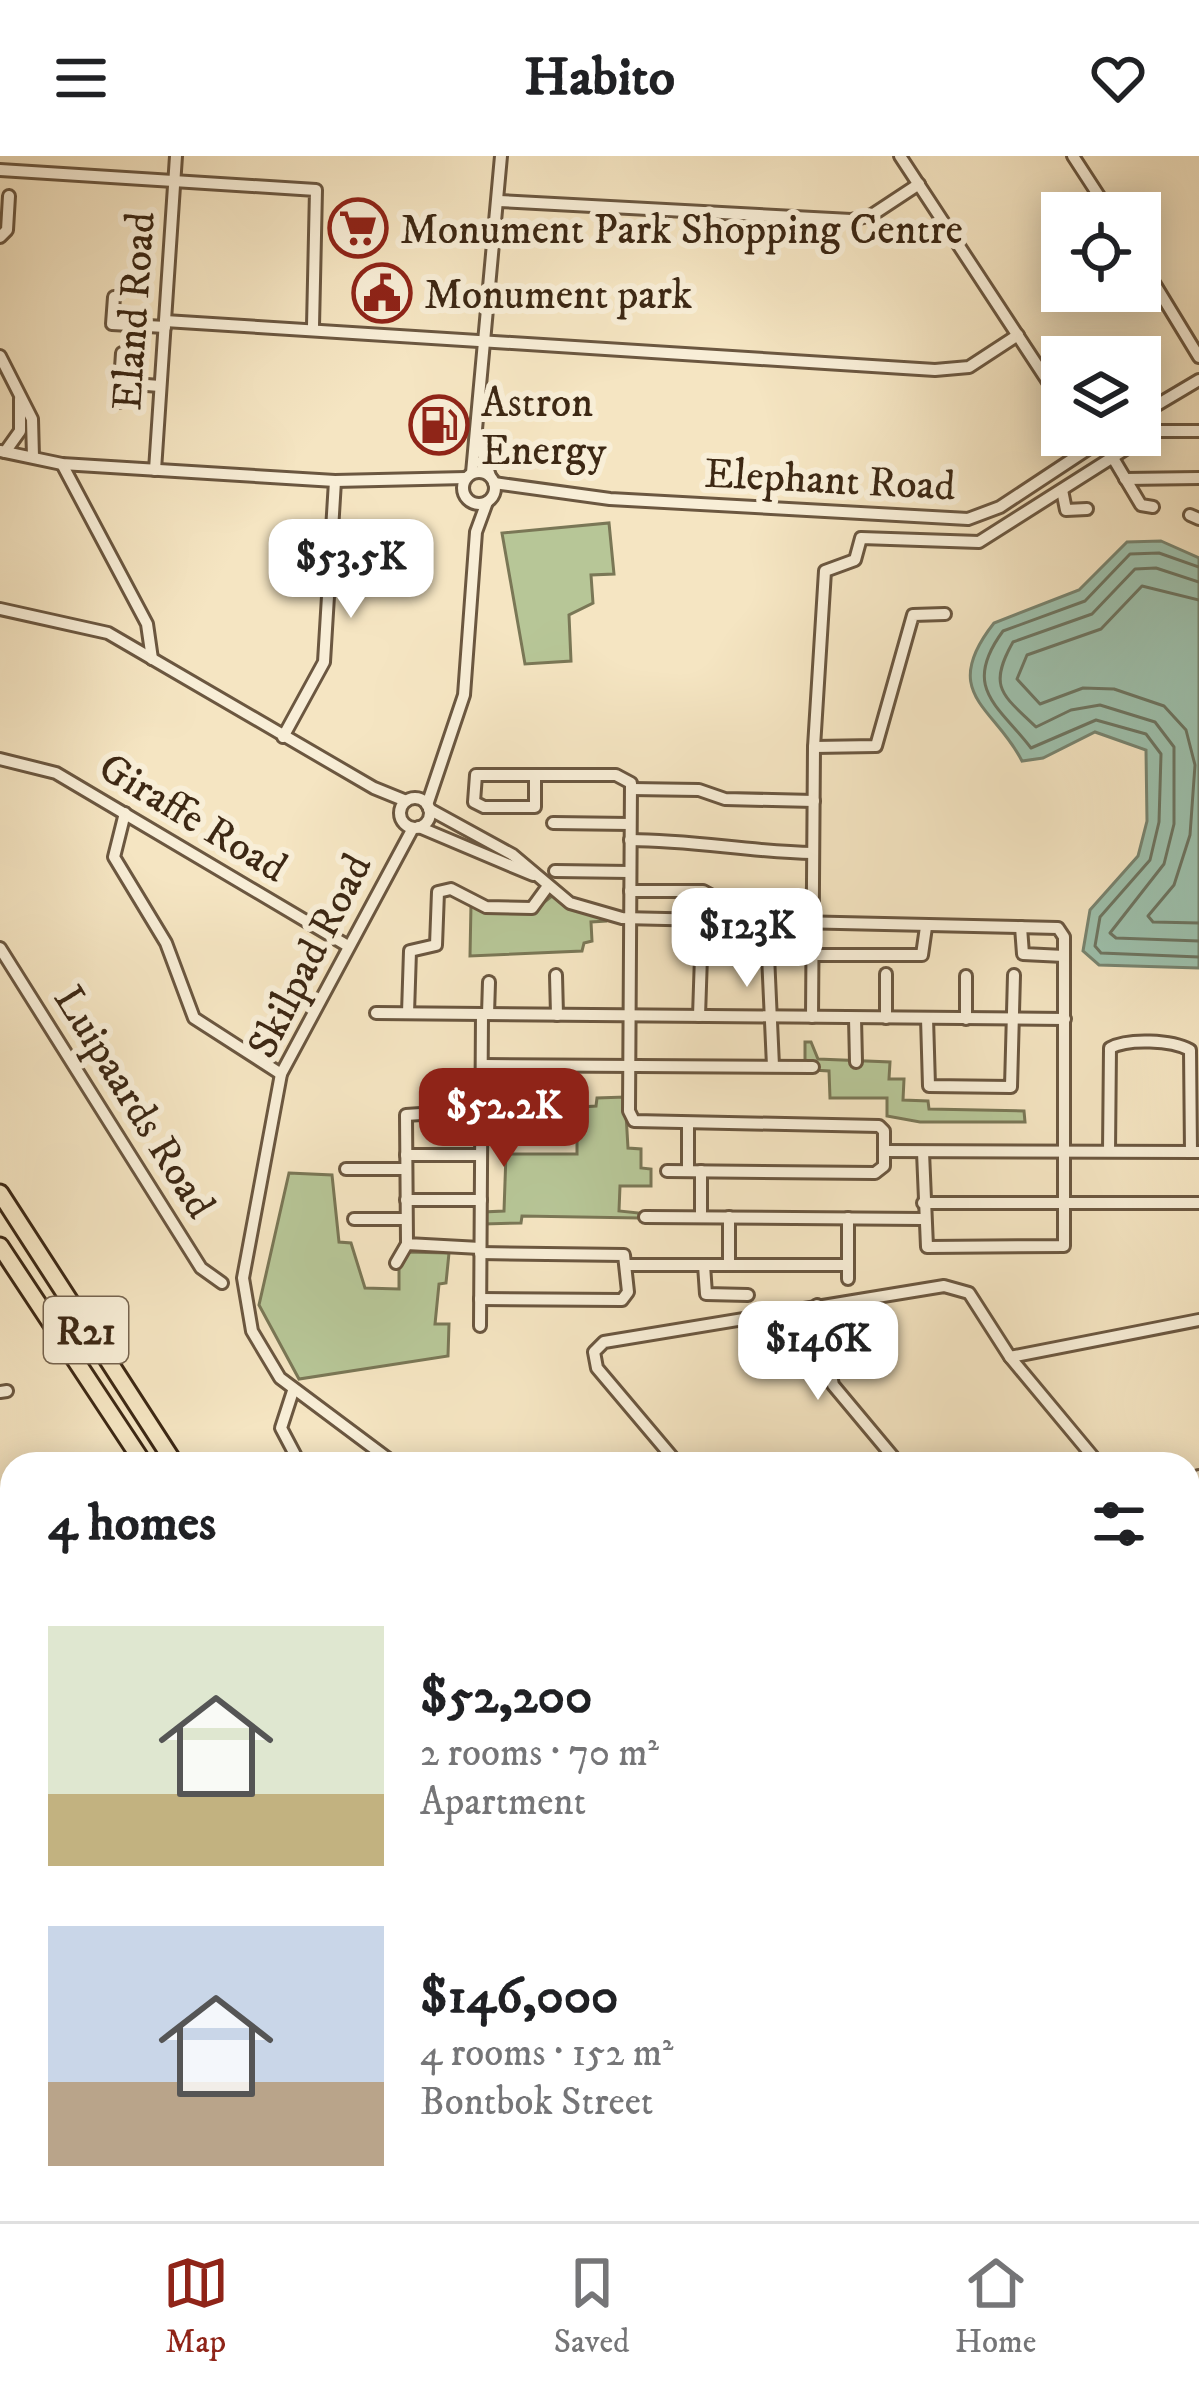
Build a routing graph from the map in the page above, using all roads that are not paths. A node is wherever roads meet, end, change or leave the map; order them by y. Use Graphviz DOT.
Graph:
graph roads {
  1 [pos="176,156"];
  2 [pos="501,156"];
  3 [pos="900,156"];
  4 [pos="1073,156"];
  5 [pos="0,170"];
  6 [pos="174,179"];
  7 [pos="919,184"];
  8 [pos="1096,192"];
  9 [pos="9,196"];
  10 [pos="499,201"];
  11 [pos="0,237"];
  12 [pos="1161,291"];
  13 [pos="114,297"];
  14 [pos="165,324"];
  15 [pos="313,326"];
  16 [pos="1018,335"];
  17 [pos="487,337"];
  18 [pos="1194,340"];
  19 [pos="122,353"];
  20 [pos="0,356"];
  21 [pos="1199,357"];
  22 [pos="1199,368"];
  23 [pos="1041,371"];
  24 [pos="1199,380"];
  25 [pos="120,383"];
  26 [pos="160,386"];
  27 [pos="1183,386"];
  28 [pos="19,390"];
  29 [pos="1161,401"];
  30 [pos="119,402"];
  31 [pos="1199,431"];
  32 [pos="478,440"];
  33 [pos="2,451"];
  34 [pos="1076,456"];
  35 [pos="33,457"];
  36 [pos="1113,458"];
  37 [pos="62,464"];
  38 [pos="155,470"];
  39 [pos="469,476"];
  40 [pos="1125,478"];
  41 [pos="1199,478"];
  42 [pos="334,481"];
  43 [pos="431,483"];
  44 [pos="491,489"];
  45 [pos="1062,490"];
  46 [pos="466,497"];
  47 [pos="1153,507"];
  48 [pos="1088,509"];
  49 [pos="476,532"];
  50 [pos="0,609"];
  51 [pos="945,614"];
  52 [pos="152,658"];
  53 [pos="283,737"];
  54 [pos="814,747"];
  55 [pos="0,759"];
  56 [pos="535,775"];
  57 [pos="631,789"];
  58 [pos="814,801"];
  59 [pos="125,813"];
  60 [pos="414,813"];
  61 [pos="554,823"];
  62 [pos="630,824"];
  63 [pos="630,840"];
  64 [pos="813,853"];
  65 [pos="555,871"];
  66 [pos="630,872"];
  67 [pos="536,876"];
  68 [pos="548,886"];
  69 [pos="630,890"];
  70 [pos="813,904"];
  71 [pos="630,919"];
  72 [pos="812,924"];
  73 [pos="926,927"];
  74 [pos="1021,927"];
  75 [pos="348,946"];
  76 [pos="0,948"];
  77 [pos="812,955"];
  78 [pos="1064,956"];
  79 [pos="886,974"];
  80 [pos="556,975"];
  81 [pos="1014,975"];
  82 [pos="966,976"];
  83 [pos="489,982"];
  84 [pos="376,1013"];
  85 [pos="408,1013"];
  86 [pos="485,1014"];
  87 [pos="557,1015"];
  88 [pos="629,1016"];
  89 [pos="699,1016"];
  90 [pos="770,1017"];
  91 [pos="812,1017"];
  92 [pos="855,1018"];
  93 [pos="886,1018"];
  94 [pos="927,1018"];
  95 [pos="966,1018"];
  96 [pos="1014,1019"];
  97 [pos="1065,1019"];
  98 [pos="856,1062"];
  99 [pos="482,1065"];
  100 [pos="629,1065"];
  101 [pos="773,1066"];
  102 [pos="813,1067"];
  103 [pos="281,1074"];
  104 [pos="524,1105"];
  105 [pos="481,1107"];
  106 [pos="688,1125"];
  107 [pos="481,1132"];
  108 [pos="565,1132"];
  109 [pos="884,1151"];
  110 [pos="1066,1151"];
  111 [pos="1109,1151"];
  112 [pos="923,1152"];
  113 [pos="1195,1152"];
  114 [pos="406,1155"];
  115 [pos="481,1155"];
  116 [pos="346,1169"];
  117 [pos="406,1169"];
  118 [pos="667,1171"];
  119 [pos="694,1171"];
  120 [pos="0,1193"];
  121 [pos="406,1200"];
  122 [pos="481,1200"];
  123 [pos="923,1202"];
  124 [pos="1065,1202"];
  125 [pos="1199,1203"];
  126 [pos="645,1217"];
  127 [pos="701,1217"];
  128 [pos="729,1217"];
  129 [pos="848,1218"];
  130 [pos="354,1219"];
  131 [pos="406,1219"];
  132 [pos="923,1219"];
  133 [pos="407,1244"];
  134 [pos="0,1246"];
  135 [pos="480,1250"];
  136 [pos="396,1263"];
  137 [pos="627,1265"];
  138 [pos="704,1265"];
  139 [pos="729,1265"];
  140 [pos="848,1265"];
  141 [pos="848,1280"];
  142 [pos="222,1283"];
  143 [pos="748,1295"];
  144 [pos="480,1300"];
  145 [pos="817,1305"];
  146 [pos="1199,1319"];
  147 [pos="480,1326"];
  148 [pos="58,1339"];
  149 [pos="1010,1358"];
  150 [pos="292,1391"];
  151 [pos="127,1452"];
  152 [pos="136,1452"];
  153 [pos="167,1452"];
  154 [pos="294,1452"];
  155 [pos="378,1452"];
  156 [pos="668,1452"];
  157 [pos="889,1452"];
  158 [pos="1089,1452"];
  1 -- 6 [label="street, Eland Road"];
  2 -- 10 [label="street"];
  3 -- 7 [label="street"];
  4 -- 8 [label="street"];
  5 -- 6 [label="street"];
  6 -- 14 [label="street, Eland Road"];
  6 -- 15 [label="street"];
  7 -- 10 [label="street"];
  7 -- 16 [label="street"];
  9 -- 11 [label="street"];
  10 -- 17 [label="street"];
  12 -- 18 [label="street"];
  13 -- 14 [label="street"];
  14 -- 15 [label="street"];
  14 -- 26 [label="street, Eland Road"];
  15 -- 17 [label="street"];
  16 -- 17 [label="street"];
  16 -- 23 [label="street"];
  17 -- 32 [label="street"];
  18 -- 21 [label="street"];
  19 -- 25 [label="street"];
  20 -- 28 [label="street"];
  22 -- 27 [label="street"];
  24 -- 27 [label="street"];
  25 -- 26 [label="street"];
  25 -- 30 [label="street"];
  26 -- 38 [label="street, Eland Road"];
  27 -- 29 [label="street"];
  28 -- 33 [label="street"];
  28 -- 35 [label="street"];
  31 -- 36 [label="street"];
  32 -- 39 [label="street"];
  32 -- 44 [label="street"];
  33 -- 35 [label="street"];
  34 -- 44 [label="street, Elephant Road"];
  35 -- 37 [label="street"];
  36 -- 40 [label="street"];
  36 -- 45 [label="street"];
  37 -- 38 [label="street"];
  37 -- 52 [label="street"];
  38 -- 42 [label="street"];
  39 -- 43 [label="street"];
  39 -- 44 [label="street"];
  39 -- 46 [label="street, Skilpad Road"];
  40 -- 41 [label="street"];
  40 -- 47 [label="street"];
  42 -- 43 [label="street"];
  42 -- 53 [label="street"];
  43 -- 46 [label="street"];
  44 -- 46 [label="street"];
  44 -- 49 [label="street, Skilpad Road"];
  45 -- 48 [label="street"];
  45 -- 54 [label="street"];
  46 -- 49 [label="street, Skilpad Road"];
  49 -- 60 [label="street, Skilpad Road"];
  50 -- 52 [label="street"];
  51 -- 54 [label="street"];
  52 -- 53 [label="street"];
  53 -- 60 [label="street"];
  54 -- 58 [label="street"];
  55 -- 59 [label="street, Giraffe Road"];
  56 -- 56 [label="street"];
  56 -- 57 [label="street"];
  57 -- 58 [label="street"];
  57 -- 62 [label="street"];
  58 -- 64 [label="street"];
  59 -- 75 [label="street, Giraffe Road"];
  59 -- 103 [label="street"];
  60 -- 67 [label="street"];
  60 -- 67 [label="street"];
  60 -- 75 [label="street, Skilpad Road"];
  61 -- 62 [label="street"];
  62 -- 63 [label="street"];
  63 -- 64 [label="street"];
  63 -- 66 [label="street"];
  64 -- 70 [label="street"];
  65 -- 66 [label="street"];
  66 -- 69 [label="street"];
  67 -- 68 [label="street"];
  68 -- 71 [label="street"];
  68 -- 85 [label="street"];
  69 -- 70 [label="street"];
  69 -- 71 [label="street"];
  70 -- 72 [label="street"];
  71 -- 72 [label="street"];
  71 -- 88 [label="street"];
  72 -- 73 [label="street"];
  72 -- 77 [label="street"];
  73 -- 74 [label="street"];
  73 -- 77 [label="street"];
  74 -- 78 [label="street"];
  74 -- 78 [label="street"];
  75 -- 103 [label="street, Skilpad Road"];
  76 -- 142 [label="street, Luipaards Road"];
  77 -- 91 [label="street"];
  78 -- 97 [label="street"];
  79 -- 93 [label="street"];
  80 -- 87 [label="street"];
  81 -- 96 [label="street"];
  82 -- 95 [label="street"];
  83 -- 86 [label="street"];
  84 -- 85 [label="street"];
  85 -- 86 [label="street"];
  86 -- 87 [label="street"];
  86 -- 99 [label="street"];
  87 -- 88 [label="street"];
  88 -- 89 [label="street"];
  88 -- 100 [label="street"];
  89 -- 90 [label="street"];
  89 -- 90 [label="street"];
  90 -- 91 [label="street"];
  90 -- 101 [label="street"];
  91 -- 92 [label="street"];
  92 -- 93 [label="street"];
  92 -- 98 [label="street"];
  93 -- 94 [label="street"];
  94 -- 95 [label="street"];
  94 -- 96 [label="street"];
  95 -- 96 [label="street"];
  96 -- 97 [label="street"];
  97 -- 110 [label="street"];
  99 -- 100 [label="street"];
  99 -- 105 [label="street"];
  100 -- 101 [label="street"];
  100 -- 106 [label="street"];
  101 -- 102 [label="street"];
  103 -- 150 [label="street, Skilpad Road"];
  104 -- 105 [label="street"];
  105 -- 107 [label="street"];
  105 -- 114 [label="street"];
  106 -- 109 [label="street"];
  106 -- 119 [label="street"];
  107 -- 108 [label="street"];
  107 -- 115 [label="street"];
  109 -- 112 [label="street"];
  109 -- 119 [label="street"];
  110 -- 111 [label="street"];
  110 -- 112 [label="street"];
  110 -- 124 [label="street"];
  111 -- 113 [label="street"];
  111 -- 113 [label="street"];
  112 -- 123 [label="street"];
  114 -- 115 [label="street"];
  114 -- 117 [label="street"];
  115 -- 122 [label="street"];
  116 -- 117 [label="street"];
  117 -- 121 [label="street"];
  118 -- 119 [label="street"];
  119 -- 127 [label="street"];
  120 -- 153 [label="highway, R21"];
  121 -- 122 [label="street"];
  121 -- 131 [label="street"];
  122 -- 135 [label="street"];
  123 -- 124 [label="street"];
  123 -- 132 [label="street"];
  124 -- 125 [label="street"];
  124 -- 132 [label="street"];
  126 -- 127 [label="street"];
  127 -- 128 [label="street"];
  128 -- 129 [label="street"];
  128 -- 139 [label="street"];
  129 -- 132 [label="street"];
  129 -- 140 [label="street"];
  130 -- 131 [label="street"];
  131 -- 133 [label="street"];
  133 -- 135 [label="street"];
  133 -- 136 [label="street"];
  134 -- 148 [label="highway, R21"];
  135 -- 137 [label="street"];
  135 -- 144 [label="street"];
  137 -- 138 [label="street"];
  137 -- 144 [label="street"];
  138 -- 139 [label="street"];
  138 -- 143 [label="street"];
  139 -- 140 [label="street"];
  140 -- 141 [label="street"];
  144 -- 147 [label="street"];
  145 -- 149 [label="street"];
  145 -- 156 [label="street"];
  145 -- 157 [label="street"];
  146 -- 149 [label="street"];
  148 -- 151 [label="highway"];
  148 -- 152 [label="highway, R21"];
  149 -- 158 [label="street"];
  150 -- 154 [label="street"];
  150 -- 155 [label="street"];
}
